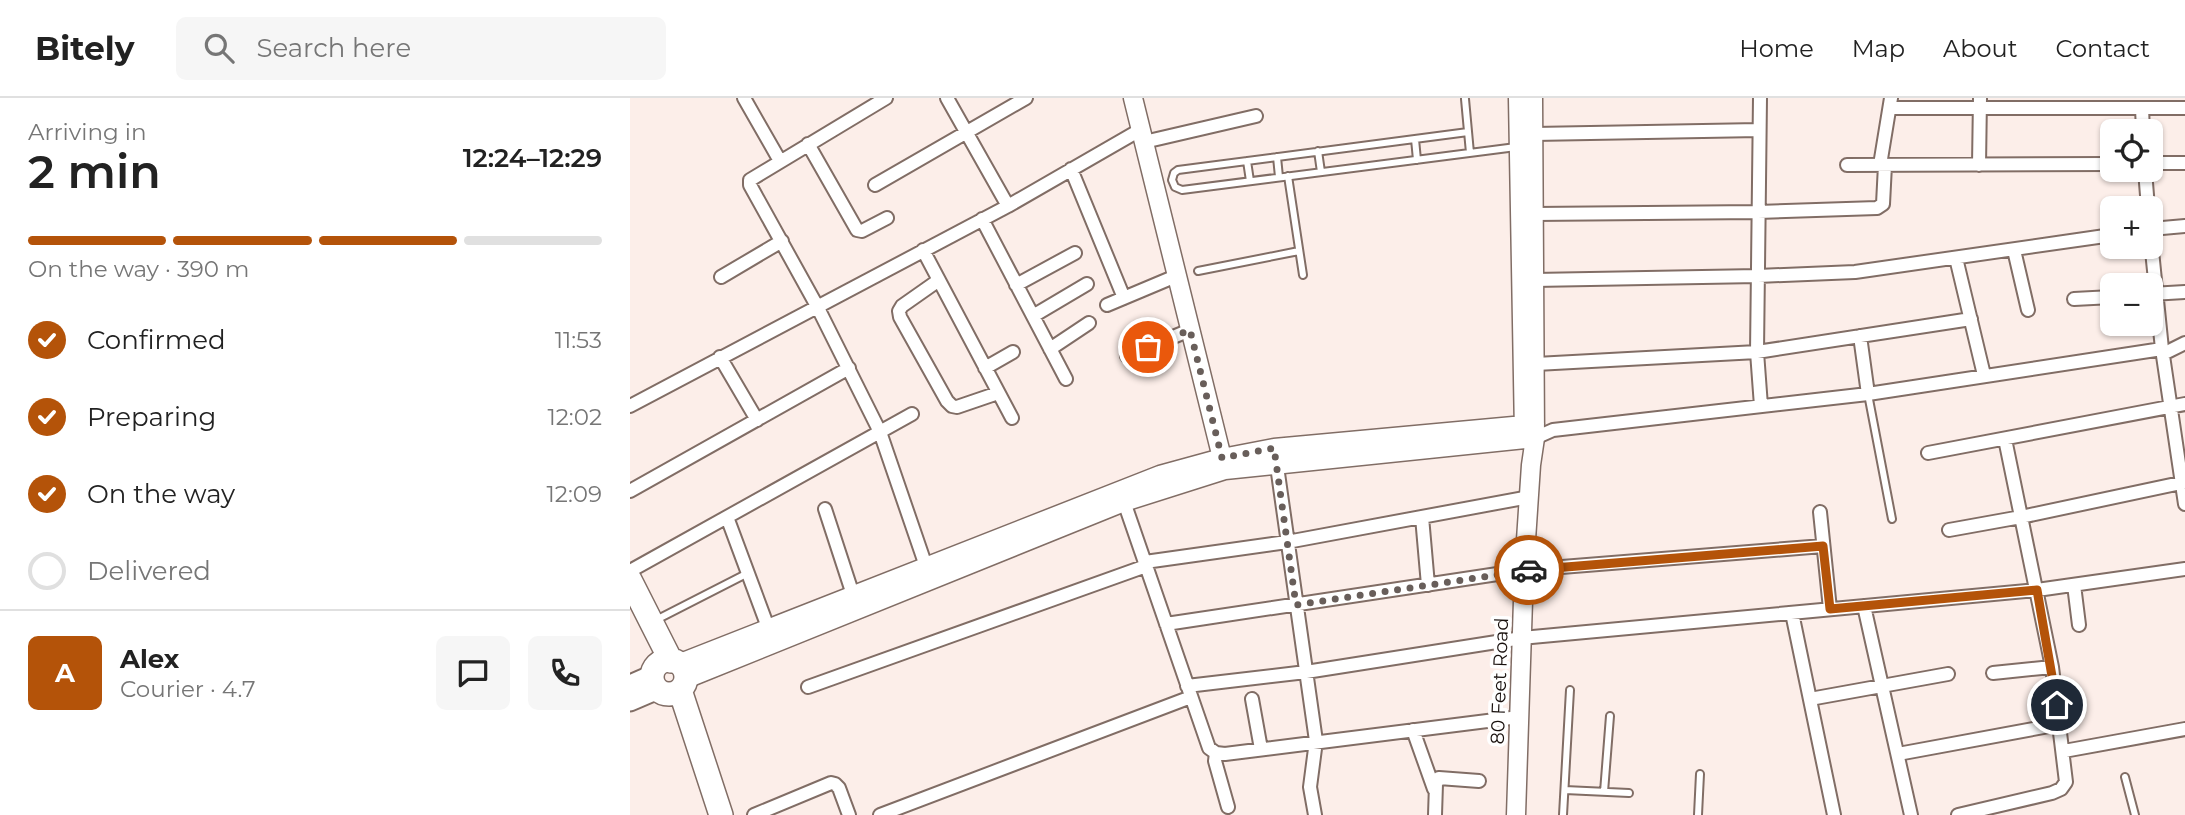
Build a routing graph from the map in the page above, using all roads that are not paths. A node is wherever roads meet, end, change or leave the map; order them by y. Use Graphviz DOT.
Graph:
graph roads {
  1 [pos="744,98"];
  2 [pos="886,98"];
  3 [pos="947,98"];
  4 [pos="1026,98"];
  5 [pos="1133,98"];
  6 [pos="1518,98"];
  7 [pos="1534,98"];
  8 [pos="1760,98"];
  9 [pos="1465,99"];
  10 [pos="1891,103"];
  11 [pos="1980,103"];
  12 [pos="2142,108"];
  13 [pos="2185,108"];
  14 [pos="1256,116"];
  15 [pos="2142,119"];
  16 [pos="1759,130"];
  17 [pos="1468,132"];
  18 [pos="967,133"];
  19 [pos="1534,134"];
  20 [pos="1142,136"];
  21 [pos="1415,139"];
  22 [pos="808,144"];
  23 [pos="1518,147"];
  24 [pos="1318,151"];
  25 [pos="1470,153"];
  26 [pos="1278,157"];
  27 [pos="1417,160"];
  28 [pos="780,161"];
  29 [pos="1247,161"];
  30 [pos="2163,163"];
  31 [pos="2185,163"];
  32 [pos="2100,164"];
  33 [pos="1847,165"];
  34 [pos="1882,165"];
  35 [pos="1979,165"];
  36 [pos="1071,169"];
  37 [pos="1321,172"];
  38 [pos="1288,176"];
  39 [pos="1279,177"];
  40 [pos="1250,181"];
  41 [pos="875,186"];
  42 [pos="1175,187"];
  43 [pos="1156,191"];
  44 [pos="1008,206"];
  45 [pos="1758,212"];
  46 [pos="1534,214"];
  47 [pos="887,218"];
  48 [pos="982,219"];
  49 [pos="2185,226"];
  50 [pos="2163,228"];
  51 [pos="2100,237"];
  52 [pos="782,241"];
  53 [pos="923,250"];
  54 [pos="2014,250"];
  55 [pos="1299,251"];
  56 [pos="1075,253"];
  57 [pos="1956,258"];
  58 [pos="1198,271"];
  59 [pos="1303,275"];
  60 [pos="1176,276"];
  61 [pos="1758,276"];
  62 [pos="721,277"];
  63 [pos="939,280"];
  64 [pos="1534,280"];
  65 [pos="1087,284"];
  66 [pos="1016,285"];
  67 [pos="2185,292"];
  68 [pos="2163,293"];
  69 [pos="1124,298"];
  70 [pos="2100,298"];
  71 [pos="2074,299"];
  72 [pos="1107,305"];
  73 [pos="817,306"];
  74 [pos="2028,310"];
  75 [pos="1032,316"];
  76 [pos="1970,318"];
  77 [pos="1089,323"];
  78 [pos="1190,330"];
  79 [pos="1860,336"];
  80 [pos="2160,336"];
  81 [pos="2185,343"];
  82 [pos="1050,349"];
  83 [pos="1013,352"];
  84 [pos="1757,352"];
  85 [pos="2162,352"];
  86 [pos="1127,356"];
  87 [pos="720,357"];
  88 [pos="1536,364"];
  89 [pos="849,368"];
  90 [pos="985,368"];
  91 [pos="1984,375"];
  92 [pos="1066,379"];
  93 [pos="998,393"];
  94 [pos="1868,394"];
  95 [pos="2185,404"];
  96 [pos="630,405"];
  97 [pos="1760,406"];
  98 [pos="2171,407"];
  99 [pos="912,414"];
  100 [pos="1012,418"];
  101 [pos="757,420"];
  102 [pos="880,432"];
  103 [pos="1529,432"];
  104 [pos="2005,439"];
  105 [pos="1928,453"];
  106 [pos="1275,456"];
  107 [pos="1224,464"];
  108 [pos="2183,482"];
  109 [pos="630,491"];
  110 [pos="1122,496"];
  111 [pos="1529,497"];
  112 [pos="2185,503"];
  113 [pos="825,509"];
  114 [pos="1820,512"];
  115 [pos="727,517"];
  116 [pos="1422,517"];
  117 [pos="2021,517"];
  118 [pos="1892,519"];
  119 [pos="1949,530"];
  120 [pos="1287,542"];
  121 [pos="1823,546"];
  122 [pos="1145,564"];
  123 [pos="2185,569"];
  124 [pos="1524,570"];
  125 [pos="630,571"];
  126 [pos="748,573"];
  127 [pos="928,574"];
  128 [pos="630,580"];
  129 [pos="1428,585"];
  130 [pos="2074,585"];
  131 [pos="2037,590"];
  132 [pos="856,602"];
  133 [pos="1296,605"];
  134 [pos="1864,606"];
  135 [pos="1830,609"];
  136 [pos="630,611"];
  137 [pos="1792,613"];
  138 [pos="651,623"];
  139 [pos="1166,624"];
  140 [pos="2079,625"];
  141 [pos="769,629"];
  142 [pos="1522,638"];
  143 [pos="2052,667"];
  144 [pos="1306,672"];
  145 [pos="1993,673"];
  146 [pos="1948,674"];
  147 [pos="669,677"];
  148 [pos="630,685"];
  149 [pos="1882,686"];
  150 [pos="808,687"];
  151 [pos="1570,690"];
  152 [pos="1189,692"];
  153 [pos="1252,699"];
  154 [pos="1810,699"];
  155 [pos="630,701"];
  156 [pos="1610,716"];
  157 [pos="1519,717"];
  158 [pos="2060,724"];
  159 [pos="2185,729"];
  160 [pos="1413,730"];
  161 [pos="1316,741"];
  162 [pos="1261,749"];
  163 [pos="2064,751"];
  164 [pos="1216,753"];
  165 [pos="1898,754"];
  166 [pos="1700,774"];
  167 [pos="2125,777"];
  168 [pos="1479,781"];
  169 [pos="1565,790"];
  170 [pos="1435,791"];
  171 [pos="1604,792"];
  172 [pos="1629,793"];
  173 [pos="1233,810"];
  174 [pos="707,815"];
  175 [pos="721,815"];
  176 [pos="754,815"];
  177 [pos="849,815"];
  178 [pos="880,815"];
  179 [pos="1315,815"];
  180 [pos="1435,815"];
  181 [pos="1516,815"];
  182 [pos="1563,815"];
  183 [pos="1698,815"];
  184 [pos="1834,815"];
  185 [pos="1911,815"];
  186 [pos="1958,815"];
  187 [pos="2135,815"];
  1 -- 28 [label="street"];
  2 -- 22 [label="street"];
  3 -- 18 [label="street"];
  4 -- 18 [label="street"];
  5 -- 20 [label="street"];
  6 -- 23 [label="street"];
  7 -- 19 [label="street"];
  8 -- 16 [label="street"];
  9 -- 17 [label="lane"];
  10 -- 11 [label="street"];
  10 -- 34 [label="street"];
  11 -- 12 [label="street"];
  11 -- 35 [label="street"];
  12 -- 13 [label="street"];
  12 -- 15 [label="street"];
  14 -- 20 [label="street"];
  16 -- 19 [label="street"];
  16 -- 45 [label="street"];
  17 -- 21 [label="lane"];
  17 -- 25 [label="lane"];
  18 -- 41 [label="street"];
  18 -- 44 [label="street"];
  19 -- 46 [label="street"];
  20 -- 36 [label="street"];
  20 -- 43 [label="street"];
  21 -- 24 [label="lane"];
  21 -- 27 [label="lane"];
  22 -- 28 [label="street"];
  22 -- 47 [label="street"];
  23 -- 25 [label="lane"];
  23 -- 103 [label="street"];
  24 -- 26 [label="lane"];
  24 -- 37 [label="lane"];
  25 -- 27 [label="lane"];
  26 -- 29 [label="lane"];
  26 -- 39 [label="lane"];
  27 -- 37 [label="lane"];
  28 -- 52 [label="street"];
  29 -- 40 [label="lane"];
  29 -- 42 [label="lane"];
  30 -- 31 [label="street"];
  32 -- 35 [label="street"];
  33 -- 34 [label="street"];
  34 -- 35 [label="street"];
  34 -- 45 [label="street"];
  36 -- 44 [label="street"];
  36 -- 69 [label="street"];
  37 -- 38 [label="lane"];
  38 -- 39 [label="lane"];
  38 -- 55 [label="lane"];
  39 -- 40 [label="lane"];
  40 -- 42 [label="lane"];
  42 -- 43 [label="lane"];
  43 -- 60 [label="street"];
  44 -- 48 [label="street"];
  45 -- 46 [label="street"];
  45 -- 61 [label="street"];
  46 -- 64 [label="street"];
  48 -- 53 [label="street"];
  48 -- 66 [label="street"];
  49 -- 50 [label="street"];
  51 -- 54 [label="street"];
  52 -- 62 [label="street"];
  52 -- 73 [label="street"];
  53 -- 63 [label="street"];
  53 -- 73 [label="street"];
  54 -- 57 [label="street"];
  54 -- 74 [label="street"];
  55 -- 58 [label="lane"];
  55 -- 59 [label="lane"];
  56 -- 66 [label="street"];
  57 -- 61 [label="street"];
  57 -- 76 [label="street"];
  60 -- 69 [label="street"];
  60 -- 78 [label="street"];
  61 -- 64 [label="street"];
  61 -- 84 [label="street"];
  63 -- 90 [label="street"];
  63 -- 93 [label="street"];
  64 -- 88 [label="street"];
  65 -- 75 [label="street"];
  66 -- 75 [label="street"];
  67 -- 68 [label="street"];
  69 -- 72 [label="street"];
  70 -- 71 [label="street"];
  73 -- 87 [label="street"];
  73 -- 89 [label="street"];
  75 -- 82 [label="street"];
  76 -- 79 [label="street"];
  76 -- 91 [label="street"];
  77 -- 82 [label="street"];
  78 -- 86 [label="street"];
  78 -- 107 [label="street"];
  79 -- 84 [label="street"];
  79 -- 94 [label="street"];
  80 -- 85 [label="street"];
  81 -- 85 [label="street"];
  82 -- 92 [label="street"];
  83 -- 90 [label="street"];
  84 -- 88 [label="street"];
  84 -- 97 [label="street"];
  85 -- 91 [label="street"];
  85 -- 98 [label="street"];
  87 -- 96 [label="street"];
  87 -- 101 [label="street"];
  88 -- 103 [label="street"];
  89 -- 101 [label="street"];
  89 -- 102 [label="street"];
  90 -- 93 [label="street"];
  91 -- 94 [label="street"];
  93 -- 100 [label="street"];
  94 -- 97 [label="street"];
  94 -- 118 [label="lane"];
  95 -- 98 [label="street"];
  97 -- 103 [label="street"];
  98 -- 104 [label="street"];
  98 -- 108 [label="street"];
  99 -- 102 [label="street"];
  101 -- 109 [label="street"];
  102 -- 115 [label="street"];
  102 -- 127 [label="street"];
  103 -- 106 [label="street"];
  103 -- 111 [label="street, 80 Feet Road"];
  104 -- 105 [label="street"];
  104 -- 117 [label="street"];
  106 -- 107 [label="street"];
  106 -- 120 [label="street"];
  107 -- 110 [label="street"];
  108 -- 112 [label="street"];
  108 -- 117 [label="street"];
  110 -- 122 [label="street"];
  110 -- 127 [label="street"];
  111 -- 116 [label="street"];
  111 -- 124 [label="street, 80 Feet Road"];
  113 -- 132 [label="street"];
  114 -- 121 [label="street"];
  115 -- 125 [label="street"];
  115 -- 126 [label="street"];
  116 -- 120 [label="street"];
  116 -- 129 [label="street"];
  117 -- 119 [label="street"];
  117 -- 131 [label="street"];
  120 -- 122 [label="street"];
  120 -- 133 [label="street"];
  121 -- 124 [label="street"];
  121 -- 135 [label="street"];
  122 -- 139 [label="street"];
  122 -- 150 [label="street"];
  123 -- 130 [label="street"];
  124 -- 129 [label="street"];
  124 -- 142 [label="street, 80 Feet Road"];
  126 -- 138 [label="lane"];
  126 -- 141 [label="street"];
  127 -- 132 [label="street"];
  128 -- 138 [label="highway"];
  129 -- 133 [label="street"];
  130 -- 131 [label="street"];
  130 -- 140 [label="street"];
  131 -- 134 [label="street"];
  131 -- 143 [label="street"];
  132 -- 141 [label="street"];
  132 -- 147 [label="street"];
  133 -- 139 [label="street"];
  133 -- 144 [label="street"];
  134 -- 135 [label="street"];
  134 -- 149 [label="street"];
  135 -- 137 [label="street"];
  136 -- 147 [label="highway"];
  137 -- 142 [label="street"];
  137 -- 154 [label="street"];
  138 -- 147 [label="highway"];
  139 -- 152 [label="street"];
  141 -- 147 [label="street"];
  142 -- 144 [label="street"];
  142 -- 157 [label="street, 80 Feet Road"];
  143 -- 145 [label="street"];
  143 -- 158 [label="street"];
  144 -- 152 [label="street"];
  144 -- 161 [label="street"];
  146 -- 149 [label="street"];
  147 -- 148 [label="main road"];
  147 -- 155 [label="main road"];
  147 -- 174 [label="highway"];
  147 -- 175 [label="highway"];
  149 -- 154 [label="street"];
  149 -- 165 [label="street"];
  151 -- 169 [label="lane"];
  152 -- 164 [label="street"];
  152 -- 178 [label="street"];
  153 -- 162 [label="street"];
  154 -- 184 [label="street"];
  156 -- 171 [label="lane"];
  157 -- 160 [label="street"];
  157 -- 181 [label="street, 80 Feet Road"];
  158 -- 163 [label="street"];
  158 -- 165 [label="street"];
  159 -- 163 [label="street"];
  160 -- 161 [label="street"];
  160 -- 170 [label="street"];
  161 -- 162 [label="street"];
  161 -- 179 [label="street"];
  162 -- 164 [label="street"];
  163 -- 186 [label="street"];
  164 -- 173 [label="street"];
  165 -- 185 [label="street"];
  166 -- 183 [label="lane"];
  167 -- 187 [label="lane"];
  168 -- 170 [label="street"];
  169 -- 171 [label="lane"];
  169 -- 182 [label="lane"];
  170 -- 180 [label="street"];
  171 -- 172 [label="lane"];
  176 -- 177 [label="street"];
}
